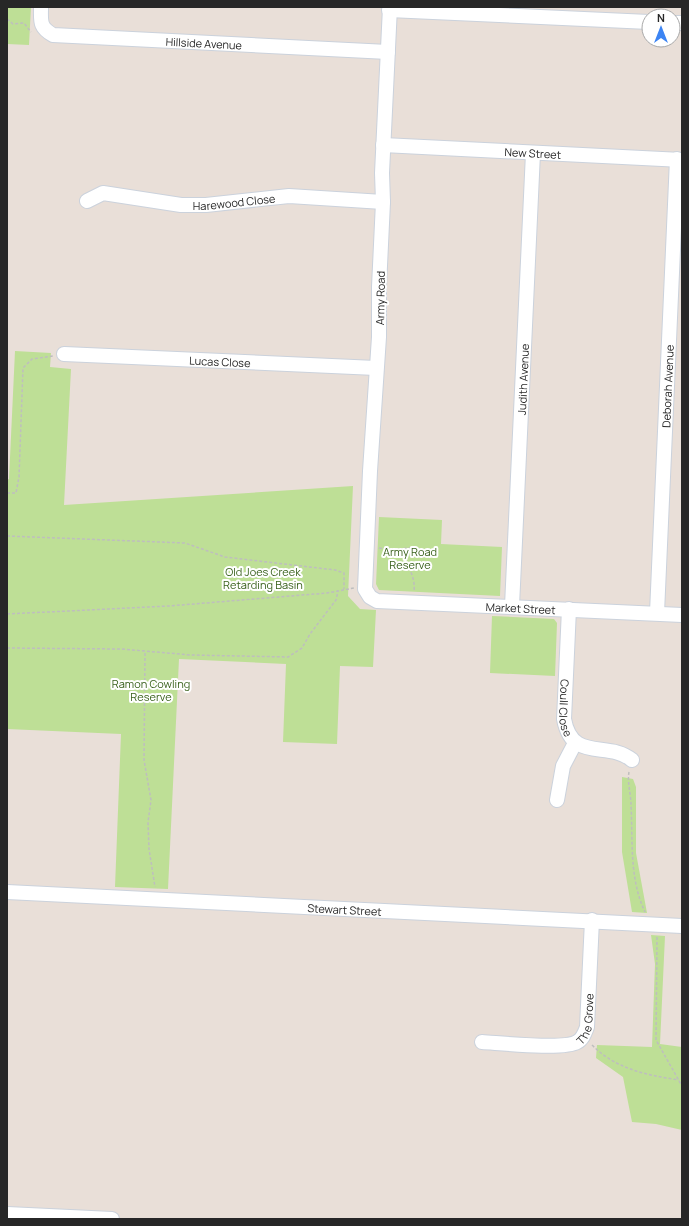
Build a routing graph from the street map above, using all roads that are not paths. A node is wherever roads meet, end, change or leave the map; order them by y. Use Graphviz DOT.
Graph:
graph roads {
  1 [pos="41,7"];
  2 [pos="390,8"];
  3 [pos="641,22"];
  4 [pos="388,52"];
  5 [pos="383,145"];
  6 [pos="533,153"];
  7 [pos="680,159"];
  8 [pos="87,201"];
  9 [pos="383,202"];
  10 [pos="64,354"];
  11 [pos="376,368"];
  12 [pos="365,589"];
  13 [pos="512,606"];
  14 [pos="569,609"];
  15 [pos="657,613"];
  16 [pos="682,615"];
  17 [pos="575,743"];
  18 [pos="632,760"];
  19 [pos="557,800"];
  20 [pos="7,892"];
  21 [pos="592,920"];
  22 [pos="682,926"];
  23 [pos="482,1042"];
  24 [pos="7,1214"];
  25 [pos="112,1219"];
  1 -- 4 [label="street, Hillside Avenue"];
  2 -- 3 [label="street"];
  2 -- 4 [label="street, Army Road"];
  4 -- 5 [label="street, Army Road"];
  5 -- 6 [label="street, New Street"];
  5 -- 9 [label="street, Army Road"];
  6 -- 7 [label="street, New Street"];
  6 -- 13 [label="street, Judith Avenue"];
  7 -- 15 [label="street, Deborah Avenue"];
  8 -- 9 [label="street, Harewood Close"];
  9 -- 11 [label="street, Army Road"];
  10 -- 11 [label="street, Lucas Close"];
  11 -- 12 [label="street, Army Road"];
  12 -- 13 [label="street, Market Street"];
  13 -- 14 [label="street, Market Street"];
  14 -- 15 [label="street, Market Street"];
  14 -- 17 [label="street, Coull Close"];
  15 -- 16 [label="street, Market Street"];
  17 -- 18 [label="street, Coull Close"];
  17 -- 19 [label="street"];
  20 -- 21 [label="street, Stewart Street"];
  21 -- 22 [label="street, Stewart Street"];
  21 -- 23 [label="street, The Grove"];
  24 -- 25 [label="street"];
}
